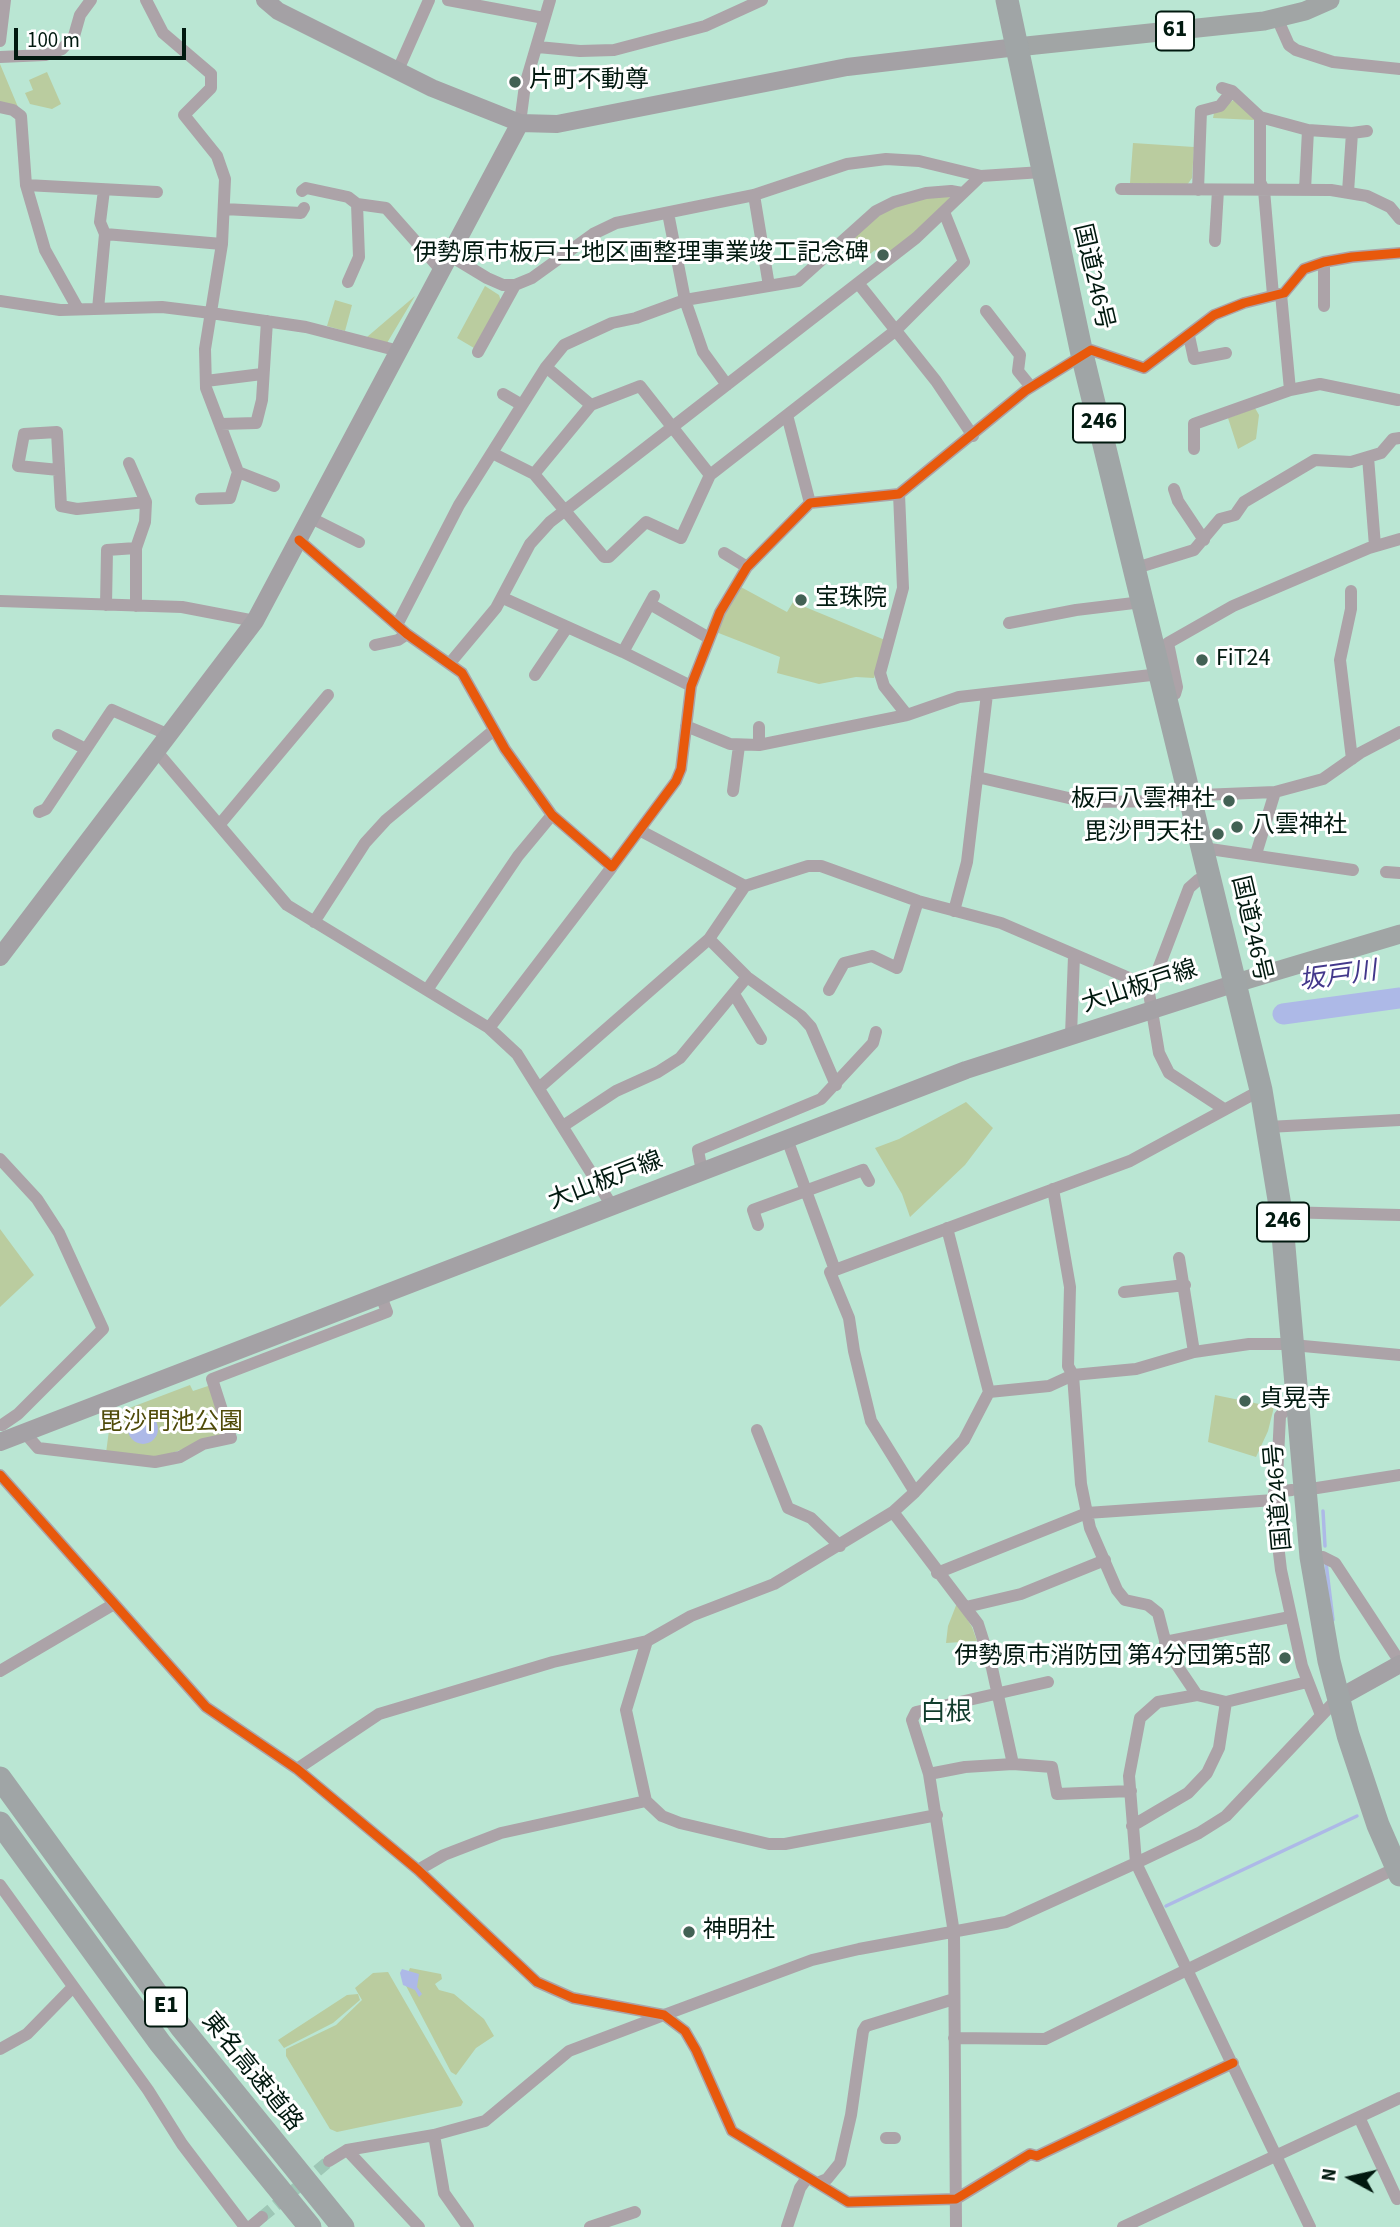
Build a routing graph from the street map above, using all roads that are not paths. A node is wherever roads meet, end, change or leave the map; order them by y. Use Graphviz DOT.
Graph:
graph roads {
  1 [pos="5,0"];
  2 [pos="90,0"];
  3 [pos="146,0"];
  4 [pos="265,0"];
  5 [pos="429,0"];
  6 [pos="448,0"];
  7 [pos="550,0"];
  8 [pos="762,0"];
  9 [pos="1007,0"];
  10 [pos="1330,0"];
  11 [pos="1302,5"];
  12 [pos="544,18"];
  13 [pos="1277,18"];
  14 [pos="1,26"];
  15 [pos="0,41"];
  16 [pos="538,47"];
  17 [pos="1017,47"];
  18 [pos="0,57"];
  19 [pos="1400,69"];
  20 [pos="398,71"];
  21 [pos="0,107"];
  22 [pos="1260,117"];
  23 [pos="520,123"];
  24 [pos="1308,130"];
  25 [pos="1367,131"];
  26 [pos="1352,133"];
  27 [pos="1042,172"];
  28 [pos="981,176"];
  29 [pos="26,185"];
  30 [pos="1121,189"];
  31 [pos="104,190"];
  32 [pos="1198,190"];
  33 [pos="1218,190"];
  34 [pos="1264,190"];
  35 [pos="1305,190"];
  36 [pos="302,191"];
  37 [pos="157,192"];
  38 [pos="1348,192"];
  39 [pos="962,193"];
  40 [pos="754,195"];
  41 [pos="357,204"];
  42 [pos="304,208"];
  43 [pos="224,209"];
  44 [pos="668,212"];
  45 [pos="944,212"];
  46 [pos="1400,219"];
  47 [pos="105,234"];
  48 [pos="1215,241"];
  49 [pos="222,244"];
  50 [pos="1400,253"];
  51 [pos="1324,261"];
  52 [pos="445,263"];
  53 [pos="348,282"];
  54 [pos="858,283"];
  55 [pos="515,285"];
  56 [pos="769,286"];
  57 [pos="1277,295"];
  58 [pos="685,300"];
  59 [pos="0,301"];
  60 [pos="1324,306"];
  61 [pos="78,309"];
  62 [pos="98,309"];
  63 [pos="986,311"];
  64 [pos="211,313"];
  65 [pos="267,321"];
  66 [pos="895,331"];
  67 [pos="1189,336"];
  68 [pos="399,351"];
  69 [pos="478,352"];
  70 [pos="1226,353"];
  71 [pos="1082,354"];
  72 [pos="546,367"];
  73 [pos="262,374"];
  74 [pos="206,381"];
  75 [pos="727,385"];
  76 [pos="1031,387"];
  77 [pos="1290,390"];
  78 [pos="503,394"];
  79 [pos="1399,398"];
  80 [pos="522,405"];
  81 [pos="591,405"];
  82 [pos="787,415"];
  83 [pos="221,424"];
  84 [pos="673,426"];
  85 [pos="973,436"];
  86 [pos="1400,438"];
  87 [pos="1194,449"];
  88 [pos="492,453"];
  89 [pos="1368,457"];
  90 [pos="129,463"];
  91 [pos="59,470"];
  92 [pos="237,472"];
  93 [pos="534,474"];
  94 [pos="710,475"];
  95 [pos="274,486"];
  96 [pos="1174,489"];
  97 [pos="899,494"];
  98 [pos="201,499"];
  99 [pos="146,502"];
  100 [pos="810,503"];
  101 [pos="563,511"];
  102 [pos="312,517"];
  103 [pos="1400,539"];
  104 [pos="299,540"];
  105 [pos="1204,540"];
  106 [pos="359,542"];
  107 [pos="1375,547"];
  108 [pos="135,548"];
  109 [pos="724,553"];
  110 [pos="747,567"];
  111 [pos="1133,569"];
  112 [pos="1351,591"];
  113 [pos="503,598"];
  114 [pos="0,601"];
  115 [pos="1142,602"];
  116 [pos="106,605"];
  117 [pos="136,606"];
  118 [pos="255,621"];
  119 [pos="1009,623"];
  120 [pos="566,629"];
  121 [pos="402,630"];
  122 [pos="709,638"];
  123 [pos="375,645"];
  124 [pos="623,652"];
  125 [pos="450,663"];
  126 [pos="1160,674"];
  127 [pos="535,675"];
  128 [pos="691,686"];
  129 [pos="986,694"];
  130 [pos="328,695"];
  131 [pos="1166,697"];
  132 [pos="907,715"];
  133 [pos="686,726"];
  134 [pos="760,727"];
  135 [pos="494,730"];
  136 [pos="1400,732"];
  137 [pos="58,735"];
  138 [pos="169,735"];
  139 [pos="759,745"];
  140 [pos="738,746"];
  141 [pos="86,749"];
  142 [pos="157,752"];
  143 [pos="1352,759"];
  144 [pos="977,777"];
  145 [pos="733,791"];
  146 [pos="1275,792"];
  147 [pos="1191,797"];
  148 [pos="39,812"];
  149 [pos="552,815"];
  150 [pos="220,824"];
  151 [pos="641,831"];
  152 [pos="1203,848"];
  153 [pos="1256,854"];
  154 [pos="612,867"];
  155 [pos="1353,870"];
  156 [pos="1386,872"];
  157 [pos="1400,873"];
  158 [pos="1210,876"];
  159 [pos="745,886"];
  160 [pos="918,901"];
  161 [pos="954,911"];
  162 [pos="314,922"];
  163 [pos="1400,934"];
  164 [pos="709,939"];
  165 [pos="1074,956"];
  166 [pos="0,957"];
  167 [pos="747,977"];
  168 [pos="1236,983"];
  169 [pos="836,984"];
  170 [pos="1150,987"];
  171 [pos="427,990"];
  172 [pos="734,994"];
  173 [pos="1152,1011"];
  174 [pos="489,1028"];
  175 [pos="876,1032"];
  176 [pos="1071,1035"];
  177 [pos="761,1039"];
  178 [pos="836,1085"];
  179 [pos="540,1087"];
  180 [pos="1261,1090"];
  181 [pos="1224,1109"];
  182 [pos="1400,1120"];
  183 [pos="563,1126"];
  184 [pos="1268,1127"];
  185 [pos="788,1139"];
  186 [pos="0,1159"];
  187 [pos="702,1172"];
  188 [pos="864,1172"];
  189 [pos="1053,1189"];
  190 [pos="806,1190"];
  191 [pos="612,1206"];
  192 [pos="1281,1212"];
  193 [pos="1400,1215"];
  194 [pos="758,1225"];
  195 [pos="947,1228"];
  196 [pos="1179,1258"];
  197 [pos="835,1270"];
  198 [pos="1185,1285"];
  199 [pos="1124,1293"];
  200 [pos="381,1296"];
  201 [pos="1294,1346"];
  202 [pos="1194,1352"];
  203 [pos="1400,1355"];
  204 [pos="1073,1375"];
  205 [pos="989,1392"];
  206 [pos="1299,1402"];
  207 [pos="757,1430"];
  208 [pos="8,1432"];
  209 [pos="0,1475"];
  210 [pos="1400,1475"];
  211 [pos="1317,1488"];
  212 [pos="1292,1490"];
  213 [pos="915,1492"];
  214 [pos="1274,1496"];
  215 [pos="893,1512"];
  216 [pos="1087,1513"];
  217 [pos="839,1546"];
  218 [pos="1311,1557"];
  219 [pos="1105,1560"];
  220 [pos="937,1573"];
  221 [pos="114,1604"];
  222 [pos="966,1607"];
  223 [pos="1290,1617"];
  224 [pos="647,1641"];
  225 [pos="1165,1642"];
  226 [pos="1400,1663"];
  227 [pos="0,1671"];
  228 [pos="1048,1682"];
  229 [pos="1307,1682"];
  230 [pos="997,1692"];
  231 [pos="1196,1695"];
  232 [pos="1226,1702"];
  233 [pos="1329,1707"];
  234 [pos="1013,1764"];
  235 [pos="297,1769"];
  236 [pos="929,1774"];
  237 [pos="0,1777"];
  238 [pos="1130,1791"];
  239 [pos="646,1801"];
  240 [pos="937,1815"];
  241 [pos="0,1823"];
  242 [pos="1132,1826"];
  243 [pos="1136,1863"];
  244 [pos="1397,1864"];
  245 [pos="418,1870"];
  246 [pos="0,1885"];
  247 [pos="954,1933"];
  248 [pos="1189,1969"];
  249 [pos="73,1987"];
  250 [pos="954,1999"];
  251 [pos="664,2015"];
  252 [pos="954,2038"];
  253 [pos="0,2049"];
  254 [pos="1233,2063"];
  255 [pos="1400,2098"];
  256 [pos="1359,2117"];
  257 [pos="434,2135"];
  258 [pos="348,2150"];
  259 [pos="1276,2153"];
  260 [pos="329,2161"];
  261 [pos="812,2181"];
  262 [pos="956,2199"];
  263 [pos="1397,2199"];
  264 [pos="635,2211"];
  265 [pos="262,2217"];
  266 [pos="248,2227"];
  267 [pos="310,2227"];
  268 [pos="343,2227"];
  269 [pos="419,2227"];
  270 [pos="468,2227"];
  271 [pos="590,2227"];
  272 [pos="787,2227"];
  273 [pos="957,2227"];
  274 [pos="1123,2227"];
  275 [pos="1310,2227"];
  1 -- 14 [label="street"];
  2 -- 18 [label="street"];
  3 -- 43 [label="street"];
  4 -- 20 [label="street"];
  5 -- 20 [label="street"];
  6 -- 12 [label="street"];
  7 -- 12 [label="street"];
  8 -- 16 [label="street"];
  9 -- 17 [label="highway, 国道246号 / 246"];
  10 -- 11 [label="main road, 61"];
  11 -- 13 [label="main road, 61"];
  12 -- 16 [label="street"];
  13 -- 17 [label="main road, 61"];
  13 -- 19 [label="street"];
  14 -- 15 [label="street"];
  16 -- 23 [label="street"];
  17 -- 23 [label="street"];
  17 -- 27 [label="highway, 国道246号 / 246"];
  20 -- 23 [label="street"];
  21 -- 29 [label="street"];
  22 -- 24 [label="street"];
  22 -- 32 [label="street"];
  22 -- 34 [label="street"];
  23 -- 52 [label="street"];
  24 -- 26 [label="street"];
  24 -- 35 [label="street"];
  25 -- 26 [label="street"];
  26 -- 38 [label="street"];
  27 -- 28 [label="street"];
  27 -- 71 [label="highway, 国道246号 / 246"];
  28 -- 39 [label="street"];
  28 -- 40 [label="street"];
  29 -- 31 [label="street"];
  29 -- 61 [label="street"];
  30 -- 32 [label="street"];
  31 -- 37 [label="street"];
  31 -- 47 [label="street"];
  32 -- 33 [label="street"];
  33 -- 34 [label="street"];
  33 -- 48 [label="street"];
  34 -- 35 [label="street"];
  34 -- 57 [label="street"];
  35 -- 38 [label="street"];
  36 -- 41 [label="street"];
  38 -- 46 [label="street"];
  39 -- 45 [label="street"];
  39 -- 56 [label="street"];
  40 -- 44 [label="street"];
  40 -- 56 [label="street"];
  41 -- 52 [label="street"];
  41 -- 53 [label="street"];
  42 -- 43 [label="street"];
  43 -- 49 [label="street"];
  44 -- 55 [label="street"];
  44 -- 58 [label="street"];
  45 -- 54 [label="street"];
  45 -- 66 [label="street"];
  47 -- 49 [label="street"];
  47 -- 62 [label="street"];
  49 -- 64 [label="street"];
  50 -- 51 [label="street"];
  51 -- 57 [label="street"];
  51 -- 60 [label="street"];
  52 -- 55 [label="street"];
  52 -- 68 [label="street"];
  54 -- 66 [label="street"];
  54 -- 75 [label="street"];
  55 -- 69 [label="street"];
  56 -- 58 [label="street"];
  57 -- 67 [label="street"];
  57 -- 77 [label="street"];
  58 -- 72 [label="street"];
  58 -- 75 [label="street"];
  59 -- 61 [label="street"];
  61 -- 62 [label="street"];
  62 -- 64 [label="street"];
  63 -- 76 [label="street"];
  64 -- 65 [label="street"];
  64 -- 74 [label="street"];
  65 -- 68 [label="street"];
  65 -- 73 [label="street"];
  66 -- 82 [label="street"];
  66 -- 85 [label="street"];
  67 -- 70 [label="street"];
  67 -- 71 [label="street"];
  68 -- 102 [label="street"];
  71 -- 76 [label="street"];
  71 -- 111 [label="highway, 国道246号 / 246"];
  72 -- 80 [label="street"];
  72 -- 81 [label="street"];
  73 -- 74 [label="street"];
  73 -- 83 [label="street"];
  74 -- 83 [label="street"];
  75 -- 84 [label="street"];
  76 -- 85 [label="street"];
  77 -- 79 [label="street"];
  77 -- 87 [label="street"];
  78 -- 80 [label="street"];
  80 -- 88 [label="street"];
  81 -- 84 [label="street"];
  81 -- 93 [label="street"];
  82 -- 94 [label="street"];
  82 -- 100 [label="street"];
  83 -- 92 [label="street"];
  84 -- 94 [label="street"];
  84 -- 101 [label="street"];
  85 -- 97 [label="street"];
  86 -- 89 [label="street"];
  88 -- 93 [label="street"];
  88 -- 121 [label="street"];
  89 -- 105 [label="street"];
  89 -- 107 [label="street"];
  90 -- 99 [label="street"];
  91 -- 99 [label="street"];
  92 -- 95 [label="street"];
  92 -- 98 [label="street"];
  93 -- 101 [label="street"];
  94 -- 101 [label="street"];
  96 -- 105 [label="street"];
  97 -- 100 [label="street"];
  97 -- 132 [label="street"];
  99 -- 108 [label="street"];
  100 -- 110 [label="street"];
  101 -- 113 [label="street"];
  102 -- 104 [label="street"];
  102 -- 106 [label="street"];
  103 -- 107 [label="street"];
  104 -- 118 [label="street"];
  104 -- 121 [label="street"];
  105 -- 111 [label="street"];
  107 -- 131 [label="street"];
  108 -- 116 [label="street"];
  108 -- 117 [label="street"];
  109 -- 110 [label="street"];
  110 -- 122 [label="street"];
  111 -- 115 [label="highway, 国道246号 / 246"];
  112 -- 143 [label="street"];
  113 -- 120 [label="street"];
  113 -- 125 [label="street"];
  114 -- 116 [label="street"];
  115 -- 119 [label="street"];
  115 -- 126 [label="highway, 国道246号 / 246"];
  116 -- 117 [label="street"];
  117 -- 118 [label="street"];
  118 -- 138 [label="street"];
  120 -- 124 [label="street"];
  120 -- 127 [label="street"];
  121 -- 123 [label="street"];
  121 -- 125 [label="street"];
  122 -- 124 [label="street"];
  122 -- 128 [label="street"];
  124 -- 128 [label="street"];
  125 -- 135 [label="street"];
  126 -- 129 [label="street"];
  126 -- 131 [label="highway, 国道246号 / 246"];
  128 -- 133 [label="street"];
  129 -- 132 [label="street"];
  129 -- 144 [label="street"];
  130 -- 150 [label="street"];
  131 -- 147 [label="highway, 国道246号 / 246"];
  132 -- 139 [label="street"];
  133 -- 140 [label="street"];
  133 -- 151 [label="street"];
  134 -- 139 [label="street"];
  135 -- 149 [label="street"];
  135 -- 162 [label="street"];
  136 -- 143 [label="street"];
  137 -- 141 [label="street"];
  138 -- 141 [label="street"];
  138 -- 142 [label="street"];
  139 -- 140 [label="street"];
  140 -- 145 [label="street"];
  141 -- 148 [label="street"];
  142 -- 150 [label="street"];
  142 -- 166 [label="street"];
  143 -- 146 [label="street"];
  144 -- 147 [label="street"];
  144 -- 161 [label="street"];
  146 -- 147 [label="street"];
  146 -- 153 [label="street"];
  147 -- 152 [label="highway, 国道246号 / 246"];
  149 -- 154 [label="street"];
  149 -- 171 [label="street"];
  150 -- 162 [label="street"];
  151 -- 154 [label="street"];
  151 -- 159 [label="street"];
  152 -- 153 [label="street"];
  152 -- 158 [label="highway, 国道246号 / 246"];
  153 -- 155 [label="street"];
  154 -- 174 [label="street"];
  156 -- 157 [label="street"];
  158 -- 168 [label="highway, 国道246号 / 246"];
  158 -- 170 [label="street"];
  159 -- 160 [label="street"];
  159 -- 164 [label="street"];
  160 -- 161 [label="street"];
  160 -- 169 [label="street"];
  161 -- 165 [label="street"];
  162 -- 171 [label="street"];
  163 -- 168 [label="main road"];
  164 -- 167 [label="street"];
  164 -- 179 [label="street"];
  165 -- 170 [label="street"];
  165 -- 176 [label="street"];
  167 -- 172 [label="street"];
  167 -- 178 [label="street"];
  168 -- 173 [label="street, 大山板戸線"];
  168 -- 180 [label="highway, 国道246号 / 246"];
  170 -- 173 [label="street"];
  171 -- 174 [label="street"];
  172 -- 177 [label="street"];
  172 -- 183 [label="street"];
  173 -- 176 [label="street, 大山板戸線"];
  173 -- 181 [label="street"];
  174 -- 179 [label="street"];
  175 -- 178 [label="street"];
  176 -- 185 [label="street, 大山板戸線"];
  178 -- 187 [label="street"];
  179 -- 183 [label="street"];
  180 -- 181 [label="street"];
  180 -- 184 [label="highway, 国道246号 / 246"];
  181 -- 189 [label="street"];
  182 -- 184 [label="street"];
  183 -- 191 [label="street"];
  184 -- 192 [label="highway, 国道246号 / 246"];
  185 -- 187 [label="street, 大山板戸線"];
  185 -- 190 [label="street"];
  186 -- 208 [label="street"];
  187 -- 191 [label="street, 大山板戸線"];
  188 -- 190 [label="street"];
  189 -- 195 [label="street"];
  189 -- 204 [label="street"];
  190 -- 194 [label="street"];
  190 -- 197 [label="street"];
  191 -- 200 [label="street, 大山板戸線"];
  192 -- 193 [label="street"];
  192 -- 201 [label="highway, 国道246号 / 246"];
  195 -- 197 [label="street"];
  195 -- 205 [label="street"];
  196 -- 198 [label="street"];
  197 -- 213 [label="street"];
  198 -- 199 [label="street"];
  198 -- 202 [label="street"];
  200 -- 208 [label="street, 大山板戸線"];
  200 -- 208 [label="street"];
  201 -- 202 [label="street"];
  201 -- 203 [label="street"];
  201 -- 206 [label="highway, 国道246号 / 246"];
  202 -- 204 [label="street"];
  204 -- 205 [label="street"];
  204 -- 216 [label="street"];
  205 -- 213 [label="street"];
  206 -- 214 [label="street"];
  206 -- 218 [label="highway, 国道246号 / 246"];
  207 -- 217 [label="street"];
  209 -- 221 [label="street"];
  210 -- 211 [label="street"];
  212 -- 214 [label="street"];
  213 -- 215 [label="street"];
  214 -- 216 [label="street"];
  214 -- 223 [label="street"];
  215 -- 217 [label="street"];
  215 -- 220 [label="street"];
  216 -- 219 [label="street"];
  216 -- 220 [label="street"];
  217 -- 224 [label="street"];
  218 -- 226 [label="street"];
  218 -- 233 [label="highway, 国道246号 / 246"];
  219 -- 222 [label="street"];
  219 -- 225 [label="street"];
  220 -- 222 [label="street"];
  221 -- 227 [label="street"];
  221 -- 235 [label="street"];
  222 -- 230 [label="street"];
  223 -- 225 [label="street"];
  223 -- 229 [label="street"];
  224 -- 235 [label="street"];
  224 -- 239 [label="street"];
  225 -- 231 [label="street"];
  226 -- 233 [label="street"];
  228 -- 230 [label="street"];
  229 -- 232 [label="street"];
  229 -- 233 [label="street"];
  230 -- 234 [label="street"];
  230 -- 236 [label="street"];
  231 -- 232 [label="street"];
  231 -- 238 [label="street"];
  232 -- 242 [label="street"];
  233 -- 243 [label="street"];
  233 -- 244 [label="highway, 国道246号 / 246"];
  234 -- 236 [label="street"];
  234 -- 238 [label="street"];
  235 -- 245 [label="street"];
  236 -- 240 [label="street"];
  237 -- 268 [label="highway, 東名高速道路 / E1"];
  238 -- 242 [label="street"];
  239 -- 240 [label="street"];
  239 -- 245 [label="street"];
  240 -- 247 [label="street"];
  241 -- 267 [label="highway, E1"];
  242 -- 243 [label="street"];
  243 -- 247 [label="street"];
  243 -- 248 [label="street"];
  244 -- 248 [label="street"];
  245 -- 251 [label="street"];
  246 -- 249 [label="street"];
  247 -- 250 [label="street"];
  247 -- 251 [label="street"];
  248 -- 252 [label="street"];
  248 -- 254 [label="street"];
  249 -- 253 [label="street"];
  249 -- 266 [label="street"];
  250 -- 252 [label="street"];
  250 -- 261 [label="street"];
  251 -- 257 [label="street"];
  251 -- 261 [label="street"];
  252 -- 262 [label="street"];
  254 -- 259 [label="street"];
  254 -- 262 [label="street"];
  255 -- 256 [label="street"];
  256 -- 259 [label="street"];
  256 -- 263 [label="street"];
  257 -- 258 [label="street"];
  257 -- 270 [label="street"];
  258 -- 260 [label="street"];
  258 -- 269 [label="street"];
  259 -- 274 [label="street"];
  259 -- 275 [label="street"];
  261 -- 262 [label="street"];
  261 -- 272 [label="street"];
  262 -- 273 [label="street"];
  264 -- 271 [label="street"];
  265 -- 266 [label="street"];
}
